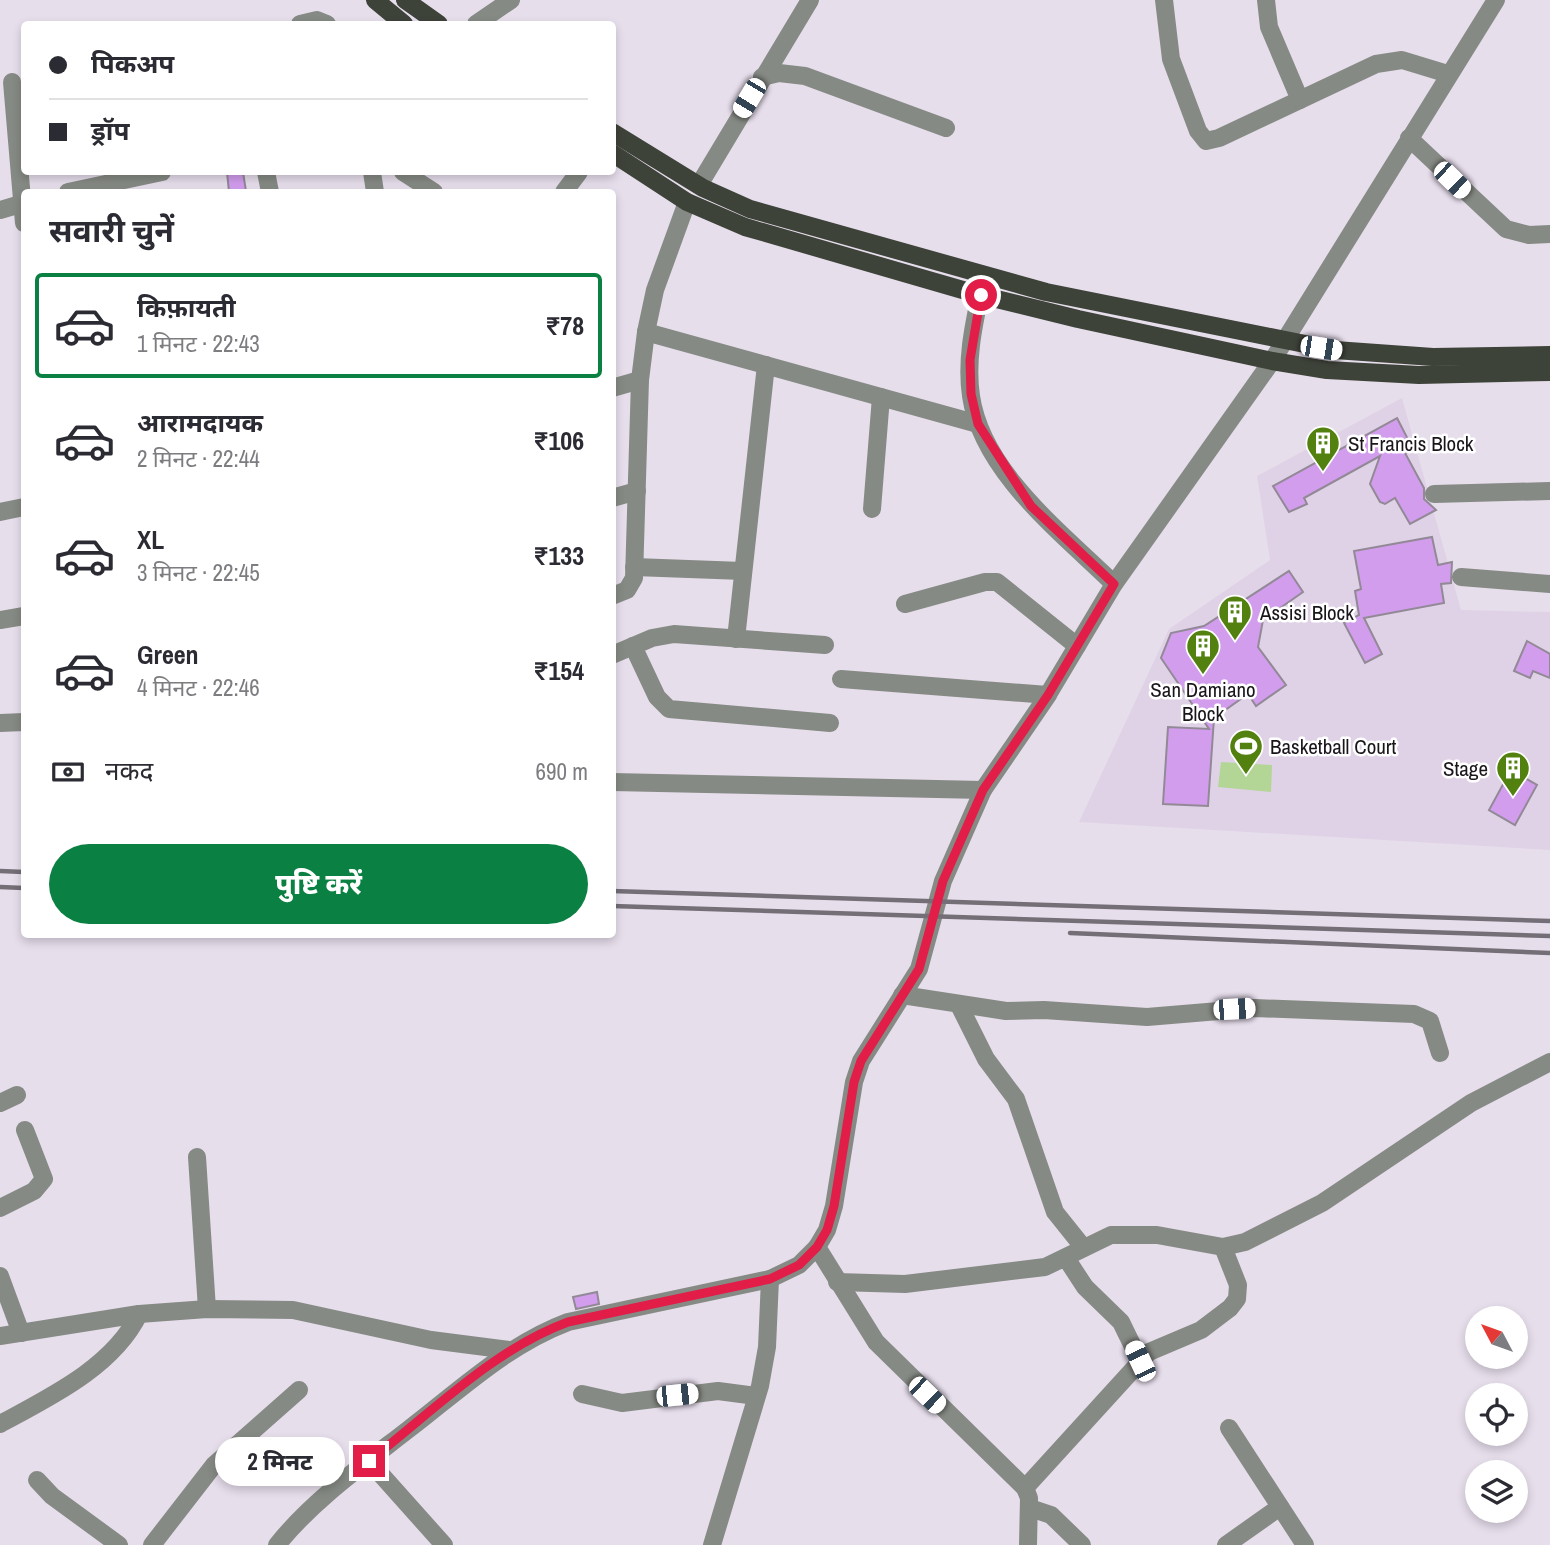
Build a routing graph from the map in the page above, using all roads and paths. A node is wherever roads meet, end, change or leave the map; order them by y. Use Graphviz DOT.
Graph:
graph roads {
  1 [pos="375,0"];
  2 [pos="404,0"];
  3 [pos="511,0"];
  4 [pos="810,0"];
  5 [pos="1164,0"];
  6 [pos="1266,0"];
  7 [pos="1496,0"];
  8 [pos="400,21"];
  9 [pos="430,21"];
  10 [pos="480,21"];
  11 [pos="1448,74"];
  12 [pos="762,77"];
  13 [pos="12,82"];
  14 [pos="1300,100"];
  15 [pos="946,128"];
  16 [pos="616,134"];
  17 [pos="1409,138"];
  18 [pos="616,156"];
  19 [pos="408,175"];
  20 [pos="136,180"];
  21 [pos="699,185"];
  22 [pos="22,189"];
  23 [pos="85,189"];
  24 [pos="429,189"];
  25 [pos="687,202"];
  26 [pos="21,204"];
  27 [pos="0,209"];
  28 [pos="1550,234"];
  29 [pos="981,295"];
  30 [pos="646,332"];
  31 [pos="1284,342"];
  32 [pos="1550,355"];
  33 [pos="1272,361"];
  34 [pos="766,365"];
  35 [pos="1550,372"];
  36 [pos="639,380"];
  37 [pos="616,387"];
  38 [pos="881,397"];
  39 [pos="978,424"];
  40 [pos="637,491"];
  41 [pos="1550,491"];
  42 [pos="1434,494"];
  43 [pos="616,497"];
  44 [pos="21,508"];
  45 [pos="872,509"];
  46 [pos="0,512"];
  47 [pos="634,567"];
  48 [pos="743,571"];
  49 [pos="1461,577"];
  50 [pos="1114,584"];
  51 [pos="1550,584"];
  52 [pos="616,594"];
  53 [pos="905,604"];
  54 [pos="21,616"];
  55 [pos="0,620"];
  56 [pos="736,639"];
  57 [pos="825,645"];
  58 [pos="633,646"];
  59 [pos="1077,646"];
  60 [pos="616,652"];
  61 [pos="841,679"];
  62 [pos="1048,695"];
  63 [pos="21,722"];
  64 [pos="0,723"];
  65 [pos="830,723"];
  66 [pos="616,782"];
  67 [pos="983,790"];
  68 [pos="902,995"];
  69 [pos="959,1005"];
  70 [pos="1440,1053"];
  71 [pos="1550,1062"];
  72 [pos="17,1095"];
  73 [pos="0,1103"];
  74 [pos="25,1130"];
  75 [pos="197,1157"];
  76 [pos="0,1208"];
  77 [pos="817,1247"];
  78 [pos="1083,1247"];
  79 [pos="1223,1247"];
  80 [pos="1066,1258"];
  81 [pos="0,1276"];
  82 [pos="770,1279"];
  83 [pos="837,1282"];
  84 [pos="206,1309"];
  85 [pos="139,1314"];
  86 [pos="21,1333"];
  87 [pos="0,1336"];
  88 [pos="509,1350"];
  89 [pos="1140,1361"];
  90 [pos="299,1390"];
  91 [pos="582,1394"];
  92 [pos="756,1396"];
  93 [pos="0,1424"];
  94 [pos="1229,1428"];
  95 [pos="369,1461"];
  96 [pos="37,1480"];
  97 [pos="1025,1488"];
  98 [pos="1280,1507"];
  99 [pos="1030,1508"];
  100 [pos="119,1545"];
  101 [pos="152,1545"];
  102 [pos="277,1545"];
  103 [pos="444,1545"];
  104 [pos="712,1545"];
  105 [pos="1028,1545"];
  106 [pos="1082,1545"];
  107 [pos="1226,1545"];
  108 [pos="1305,1545"];
  1 -- 8 [label="main road"];
  2 -- 9 [label="main road"];
  3 -- 10 [label="street"];
  4 -- 12 [label="street"];
  5 -- 14 [label="street"];
  6 -- 14 [label="street"];
  7 -- 11 [label="street"];
  11 -- 14 [label="street"];
  11 -- 17 [label="street"];
  12 -- 15 [label="street"];
  12 -- 21 [label="street"];
  13 -- 22 [label="street"];
  16 -- 21 [label="main road"];
  17 -- 28 [label="street"];
  17 -- 31 [label="street"];
  18 -- 25 [label="main road"];
  19 -- 24 [label="street"];
  20 -- 23 [label="street"];
  21 -- 31 [label="main road"];
  25 -- 29 [label="main road"];
  25 -- 30 [label="street"];
  26 -- 27 [label="street"];
  29 -- 33 [label="main road"];
  29 -- 39 [label="street"];
  30 -- 34 [label="street"];
  30 -- 36 [label="street"];
  31 -- 32 [label="main road"];
  31 -- 33 [label="street"];
  33 -- 35 [label="main road"];
  33 -- 50 [label="street"];
  34 -- 38 [label="street"];
  34 -- 48 [label="street"];
  36 -- 37 [label="street"];
  36 -- 40 [label="street"];
  38 -- 39 [label="street"];
  38 -- 45 [label="street"];
  39 -- 50 [label="street"];
  40 -- 43 [label="street"];
  40 -- 47 [label="street"];
  41 -- 42 [label="street"];
  44 -- 46 [label="street"];
  47 -- 48 [label="street"];
  47 -- 52 [label="street"];
  48 -- 56 [label="street"];
  49 -- 51 [label="street"];
  50 -- 59 [label="street"];
  53 -- 59 [label="street"];
  54 -- 55 [label="street"];
  56 -- 57 [label="street"];
  56 -- 58 [label="street"];
  58 -- 60 [label="street"];
  58 -- 65 [label="street"];
  59 -- 62 [label="street"];
  61 -- 62 [label="street"];
  62 -- 67 [label="street"];
  63 -- 64 [label="street"];
  66 -- 67 [label="street"];
  67 -- 68 [label="street"];
  68 -- 69 [label="street"];
  68 -- 77 [label="street"];
  69 -- 70 [label="street"];
  69 -- 78 [label="street"];
  71 -- 79 [label="street"];
  72 -- 73 [label="street"];
  74 -- 76 [label="street"];
  75 -- 84 [label="street"];
  77 -- 82 [label="street"];
  77 -- 83 [label="street"];
  78 -- 79 [label="street"];
  78 -- 80 [label="street"];
  79 -- 89 [label="street"];
  80 -- 83 [label="street"];
  80 -- 89 [label="street"];
  81 -- 86 [label="street"];
  82 -- 88 [label="street"];
  82 -- 92 [label="street"];
  83 -- 97 [label="street"];
  84 -- 85 [label="street"];
  84 -- 88 [label="street"];
  85 -- 86 [label="street"];
  85 -- 93 [label="street"];
  86 -- 87 [label="street"];
  88 -- 95 [label="street"];
  89 -- 97 [label="street"];
  90 -- 101 [label="street"];
  91 -- 92 [label="street"];
  92 -- 104 [label="street"];
  94 -- 98 [label="street"];
  95 -- 102 [label="street"];
  95 -- 103 [label="street"];
  96 -- 100 [label="street"];
  97 -- 99 [label="street"];
  98 -- 107 [label="street"];
  98 -- 108 [label="street"];
  99 -- 105 [label="street"];
  99 -- 106 [label="street"];
}
